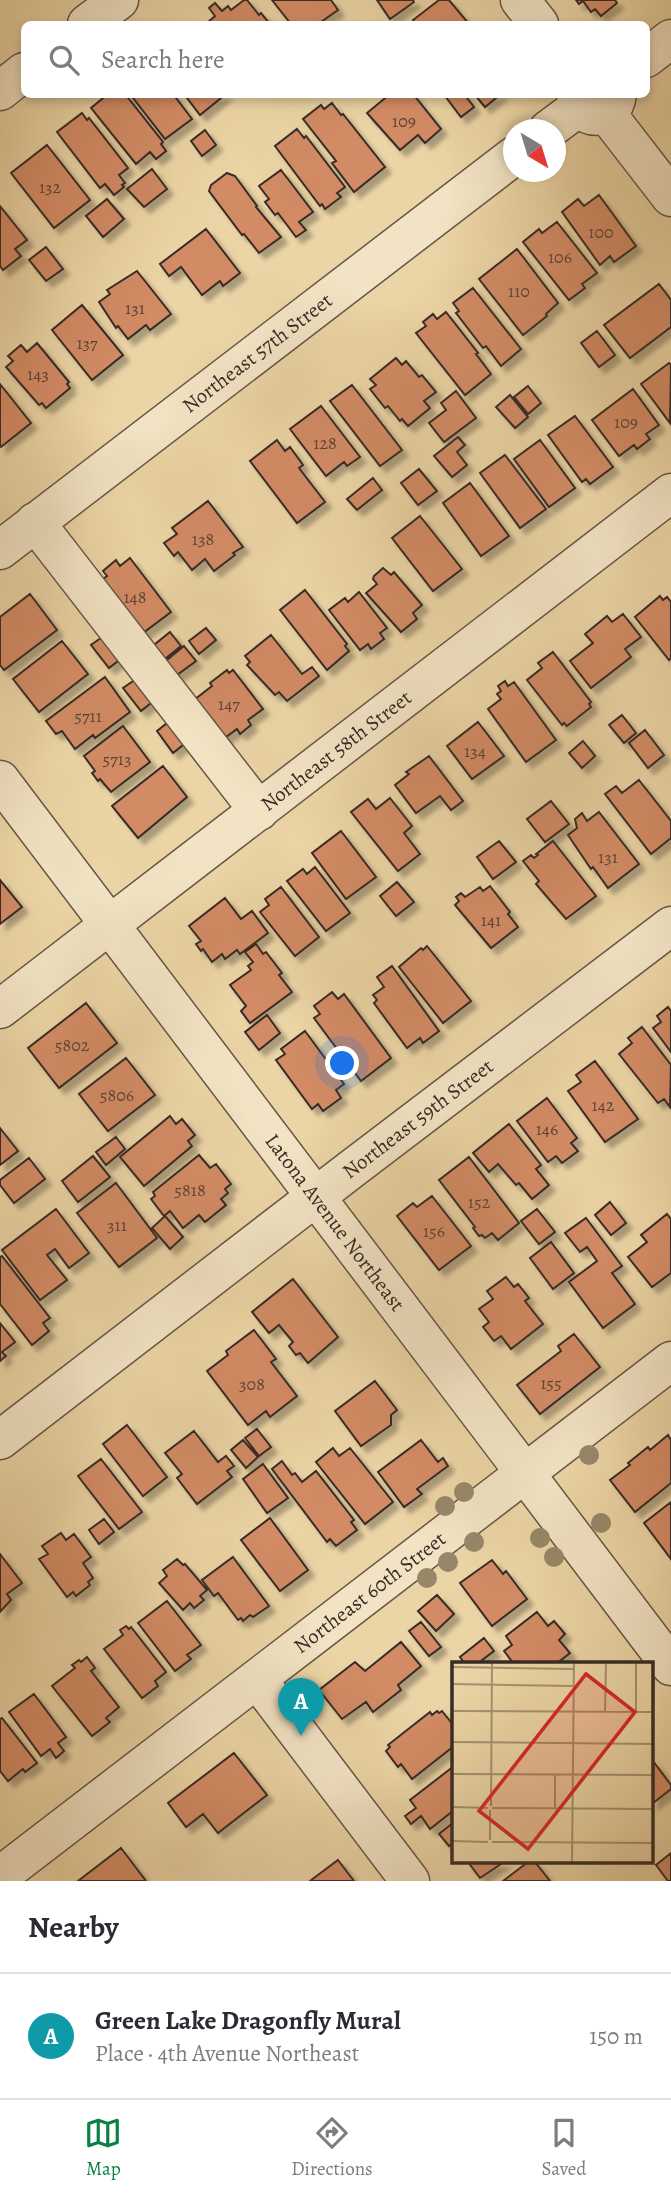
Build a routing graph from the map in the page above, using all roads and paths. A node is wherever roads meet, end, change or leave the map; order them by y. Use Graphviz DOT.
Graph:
graph roads {
  1 [pos="119,0"];
  2 [pos="520,0"];
  3 [pos="91,21"];
  4 [pos="537,21"];
  5 [pos="671,39"];
  6 [pos="650,55"];
  7 [pos="21,74"];
  8 [pos="0,91"];
  9 [pos="595,102"];
  10 [pos="566,119"];
  11 [pos="503,164"];
  12 [pos="671,197"];
  13 [pos="671,493"];
  14 [pos="35,522"];
  15 [pos="0,550"];
  16 [pos="0,780"];
  17 [pos="259,811"];
  18 [pos="110,925"];
  19 [pos="671,926"];
  20 [pos="0,1009"];
  21 [pos="316,1198"];
  22 [pos="671,1361"];
  23 [pos="0,1440"];
  24 [pos="524,1473"];
  25 [pos="671,1666"];
  26 [pos="257,1679"];
  27 [pos="0,1876"];
  28 [pos="410,1881"];
  1 -- 3 [label="street"];
  2 -- 4 [label="street"];
  5 -- 6 [label="street"];
  7 -- 8 [label="street"];
  9 -- 10 [label="street"];
  9 -- 12 [label="street"];
  11 -- 14 [label="street, Northeast 57th Street"];
  13 -- 17 [label="street, Northeast 58th Street"];
  14 -- 15 [label="street, Northeast 57th Street"];
  14 -- 17 [label="street"];
  16 -- 18 [label="street, Latona Avenue Northeast"];
  17 -- 18 [label="street, Northeast 58th Street"];
  18 -- 20 [label="street, Northeast 58th Street"];
  18 -- 21 [label="street, Latona Avenue Northeast"];
  19 -- 21 [label="street, Northeast 59th Street"];
  21 -- 23 [label="street, Northeast 59th Street"];
  21 -- 24 [label="street, Latona Avenue Northeast"];
  22 -- 24 [label="street, Northeast 60th Street"];
  24 -- 25 [label="street, Latona Avenue Northeast"];
  24 -- 26 [label="street, Northeast 60th Street"];
  26 -- 27 [label="street, Northeast 60th Street"];
  26 -- 28 [label="street"];
}
